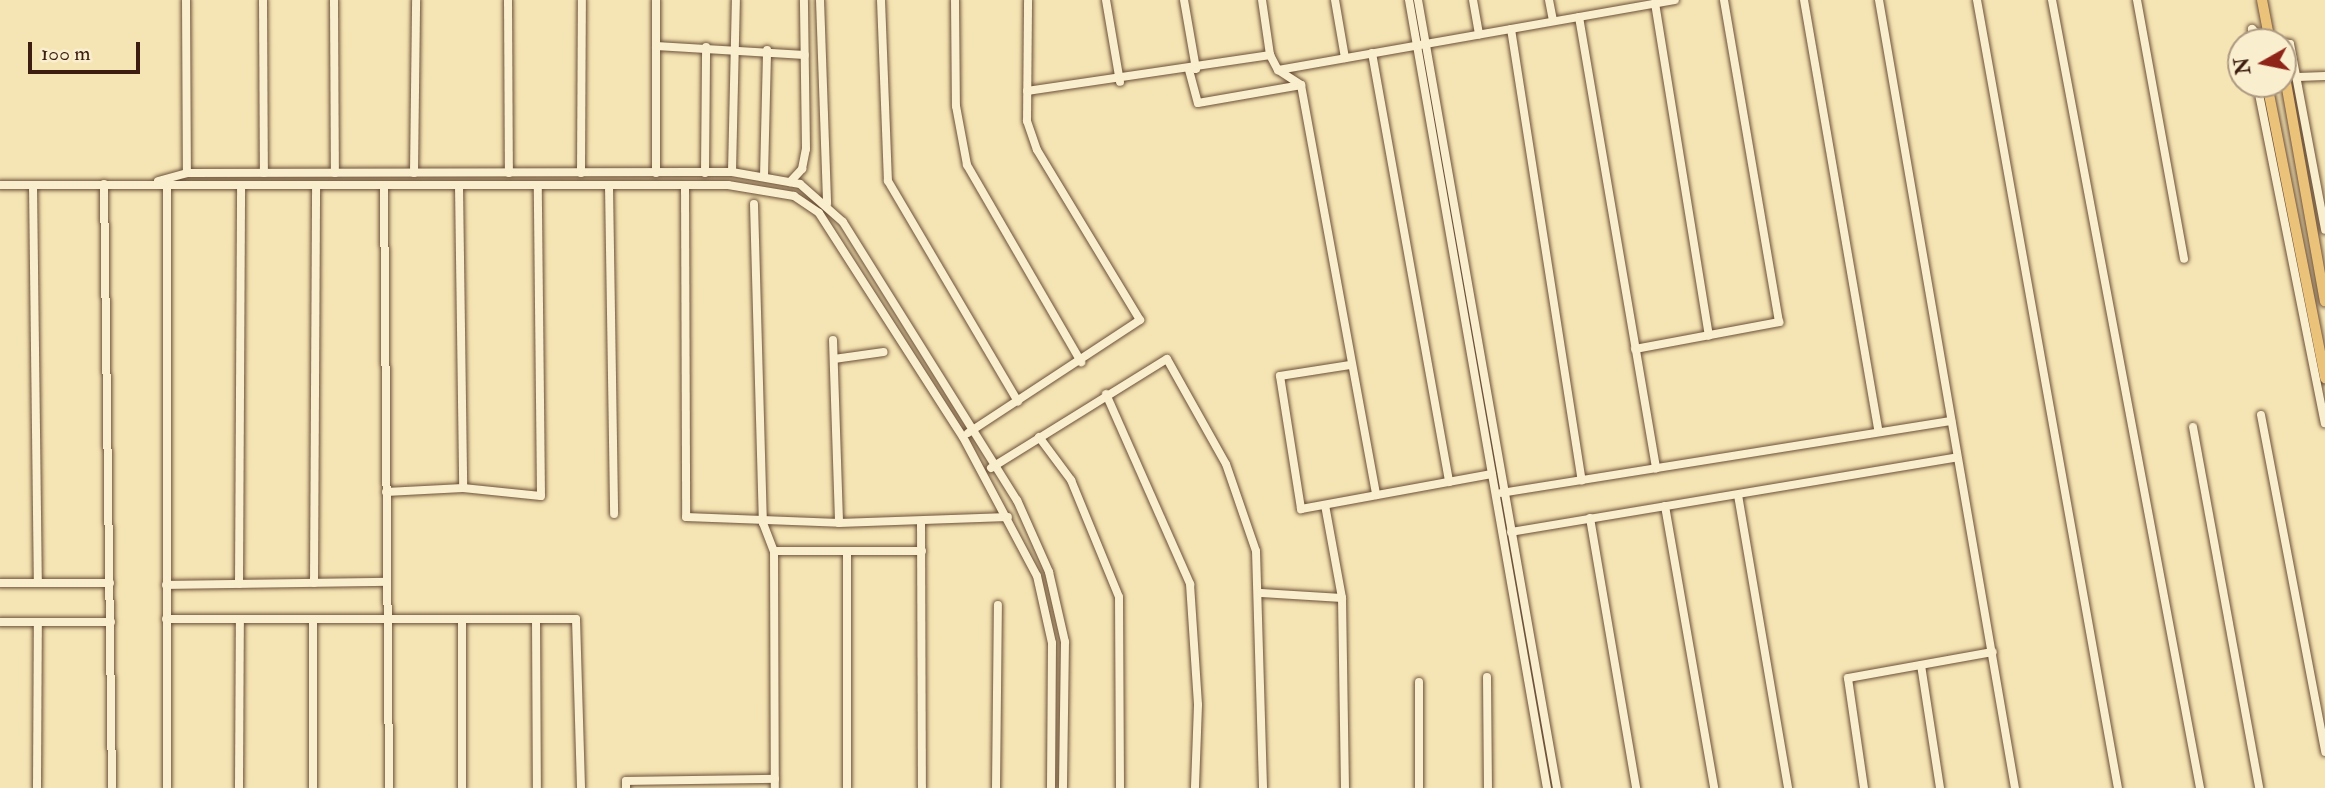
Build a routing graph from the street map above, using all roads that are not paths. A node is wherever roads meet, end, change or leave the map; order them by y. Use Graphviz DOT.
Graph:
graph roads {
  1 [pos="187,0"];
  2 [pos="263,0"];
  3 [pos="334,0"];
  4 [pos="416,0"];
  5 [pos="508,0"];
  6 [pos="582,0"];
  7 [pos="656,0"];
  8 [pos="736,0"];
  9 [pos="804,0"];
  10 [pos="820,0"];
  11 [pos="881,0"];
  12 [pos="955,0"];
  13 [pos="1028,0"];
  14 [pos="1106,0"];
  15 [pos="1184,0"];
  16 [pos="1262,0"];
  17 [pos="1335,0"];
  18 [pos="1409,0"];
  19 [pos="1418,0"];
  20 [pos="1473,0"];
  21 [pos="1549,0"];
  22 [pos="1675,0"];
  23 [pos="1724,0"];
  24 [pos="1804,0"];
  25 [pos="1879,0"];
  26 [pos="1977,0"];
  27 [pos="2052,0"];
  28 [pos="2137,0"];
  29 [pos="2262,0"];
  30 [pos="1623,4"];
  31 [pos="1655,4"];
  32 [pos="1579,17"];
  33 [pos="1553,21"];
  34 [pos="2266,28"];
  35 [pos="1511,29"];
  36 [pos="1479,34"];
  37 [pos="1421,45"];
  38 [pos="656,46"];
  39 [pos="736,46"];
  40 [pos="706,47"];
  41 [pos="767,50"];
  42 [pos="1372,53"];
  43 [pos="1270,54"];
  44 [pos="805,55"];
  45 [pos="1345,58"];
  46 [pos="1192,70"];
  47 [pos="1278,70"];
  48 [pos="2297,73"];
  49 [pos="2325,76"];
  50 [pos="2298,77"];
  51 [pos="1120,82"];
  52 [pos="1301,85"];
  53 [pos="1027,91"];
  54 [pos="2260,98"];
  55 [pos="2270,98"];
  56 [pos="2289,98"];
  57 [pos="732,172"];
  58 [pos="187,173"];
  59 [pos="264,173"];
  60 [pos="335,173"];
  61 [pos="414,173"];
  62 [pos="509,173"];
  63 [pos="581,173"];
  64 [pos="656,173"];
  65 [pos="705,173"];
  66 [pos="764,174"];
  67 [pos="167,182"];
  68 [pos="790,182"];
  69 [pos="33,184"];
  70 [pos="104,184"];
  71 [pos="0,185"];
  72 [pos="384,185"];
  73 [pos="241,186"];
  74 [pos="316,186"];
  75 [pos="459,186"];
  76 [pos="538,186"];
  77 [pos="609,186"];
  78 [pos="685,186"];
  79 [pos="763,186"];
  80 [pos="754,204"];
  81 [pos="827,204"];
  82 [pos="2325,230"];
  83 [pos="2184,259"];
  84 [pos="2325,301"];
  85 [pos="1709,336"];
  86 [pos="833,340"];
  87 [pos="1635,349"];
  88 [pos="884,352"];
  89 [pos="834,359"];
  90 [pos="1081,362"];
  91 [pos="1350,365"];
  92 [pos="2325,379"];
  93 [pos="1106,394"];
  94 [pos="1018,402"];
  95 [pos="2261,415"];
  96 [pos="1951,421"];
  97 [pos="2325,424"];
  98 [pos="2193,427"];
  99 [pos="973,430"];
  100 [pos="1879,432"];
  101 [pos="962,437"];
  102 [pos="1039,437"];
  103 [pos="1957,457"];
  104 [pos="995,465"];
  105 [pos="1656,468"];
  106 [pos="985,472"];
  107 [pos="1492,474"];
  108 [pos="1582,480"];
  109 [pos="1449,482"];
  110 [pos="463,488"];
  111 [pos="386,492"];
  112 [pos="1504,492"];
  113 [pos="1495,494"];
  114 [pos="1376,495"];
  115 [pos="1738,495"];
  116 [pos="1325,505"];
  117 [pos="1665,506"];
  118 [pos="614,514"];
  119 [pos="1008,517"];
  120 [pos="1590,518"];
  121 [pos="921,522"];
  122 [pos="763,523"];
  123 [pos="839,523"];
  124 [pos="1511,532"];
  125 [pos="774,551"];
  126 [pos="847,551"];
  127 [pos="922,551"];
  128 [pos="387,582"];
  129 [pos="0,583"];
  130 [pos="38,583"];
  131 [pos="110,583"];
  132 [pos="314,583"];
  133 [pos="239,584"];
  134 [pos="166,585"];
  135 [pos="1261,593"];
  136 [pos="1342,598"];
  137 [pos="998,605"];
  138 [pos="166,619"];
  139 [pos="240,619"];
  140 [pos="313,619"];
  141 [pos="462,619"];
  142 [pos="536,620"];
  143 [pos="391,621"];
  144 [pos="0,622"];
  145 [pos="38,622"];
  146 [pos="111,622"];
  147 [pos="1993,652"];
  148 [pos="1921,665"];
  149 [pos="1486,677"];
  150 [pos="1419,682"];
  151 [pos="2325,752"];
  152 [pos="775,783"];
  153 [pos="700,784"];
  154 [pos="37,788"];
  155 [pos="112,788"];
  156 [pos="167,788"];
  157 [pos="239,788"];
  158 [pos="313,788"];
  159 [pos="389,788"];
  160 [pos="463,788"];
  161 [pos="537,788"];
  162 [pos="581,788"];
  163 [pos="626,788"];
  164 [pos="847,788"];
  165 [pos="922,788"];
  166 [pos="996,788"];
  167 [pos="1051,788"];
  168 [pos="1063,788"];
  169 [pos="1119,788"];
  170 [pos="1195,788"];
  171 [pos="1263,788"];
  172 [pos="1345,788"];
  173 [pos="1419,788"];
  174 [pos="1488,788"];
  175 [pos="1547,788"];
  176 [pos="1557,788"];
  177 [pos="1636,788"];
  178 [pos="1714,788"];
  179 [pos="1788,788"];
  180 [pos="1864,788"];
  181 [pos="1940,788"];
  182 [pos="2015,788"];
  183 [pos="2118,788"];
  184 [pos="2200,788"];
  185 [pos="2259,788"];
  1 -- 58 [label="street"];
  2 -- 59 [label="street"];
  3 -- 60 [label="street"];
  4 -- 61 [label="street"];
  5 -- 62 [label="street"];
  6 -- 63 [label="street"];
  7 -- 38 [label="street"];
  8 -- 39 [label="street"];
  9 -- 44 [label="street"];
  10 -- 81 [label="street"];
  11 -- 94 [label="street"];
  12 -- 90 [label="street"];
  13 -- 53 [label="street"];
  14 -- 51 [label="street"];
  15 -- 46 [label="street"];
  16 -- 43 [label="street"];
  17 -- 45 [label="street"];
  18 -- 37 [label="street"];
  19 -- 37 [label="street"];
  20 -- 36 [label="street"];
  21 -- 33 [label="street"];
  22 -- 31 [label="street"];
  23 -- 85 [label="street"];
  24 -- 100 [label="street"];
  25 -- 96 [label="street"];
  26 -- 183 [label="street"];
  27 -- 184 [label="street"];
  28 -- 83 [label="street"];
  29 -- 34 [label="main road"];
  30 -- 31 [label="street"];
  30 -- 32 [label="street"];
  31 -- 85 [label="street"];
  32 -- 33 [label="street"];
  32 -- 87 [label="street"];
  33 -- 35 [label="street"];
  35 -- 36 [label="street"];
  35 -- 108 [label="street"];
  36 -- 37 [label="street"];
  37 -- 42 [label="street"];
  37 -- 107 [label="street"];
  37 -- 112 [label="street"];
  38 -- 40 [label="street"];
  38 -- 64 [label="street"];
  39 -- 40 [label="street"];
  39 -- 41 [label="street"];
  39 -- 57 [label="street"];
  40 -- 65 [label="street"];
  41 -- 44 [label="street"];
  41 -- 66 [label="street"];
  42 -- 45 [label="street"];
  42 -- 109 [label="street"];
  43 -- 46 [label="street"];
  43 -- 47 [label="street"];
  44 -- 68 [label="street"];
  45 -- 47 [label="street"];
  46 -- 51 [label="street"];
  46 -- 52 [label="street"];
  47 -- 52 [label="street"];
  48 -- 50 [label="street"];
  49 -- 50 [label="street"];
  50 -- 82 [label="street"];
  51 -- 53 [label="street"];
  52 -- 91 [label="street"];
  53 -- 90 [label="street"];
  54 -- 97 [label="street"];
  55 -- 92 [label="main road"];
  56 -- 84 [label="main road"];
  57 -- 65 [label="street"];
  57 -- 66 [label="street"];
  58 -- 59 [label="street"];
  58 -- 67 [label="street"];
  59 -- 60 [label="street"];
  60 -- 61 [label="street"];
  61 -- 62 [label="street"];
  62 -- 63 [label="street"];
  63 -- 64 [label="street"];
  64 -- 65 [label="street"];
  66 -- 68 [label="street"];
  66 -- 79 [label="street"];
  67 -- 70 [label="street"];
  67 -- 73 [label="street"];
  67 -- 134 [label="street"];
  68 -- 81 [label="street"];
  69 -- 70 [label="street"];
  69 -- 71 [label="street"];
  69 -- 130 [label="street"];
  70 -- 131 [label="street"];
  72 -- 74 [label="street"];
  72 -- 75 [label="street"];
  72 -- 111 [label="street"];
  73 -- 74 [label="street"];
  73 -- 133 [label="street"];
  74 -- 132 [label="street"];
  75 -- 76 [label="street"];
  75 -- 110 [label="street"];
  76 -- 77 [label="street"];
  76 -- 110 [label="street"];
  77 -- 78 [label="street"];
  77 -- 118 [label="street"];
  78 -- 79 [label="street"];
  78 -- 122 [label="street"];
  79 -- 101 [label="street"];
  80 -- 122 [label="street"];
  81 -- 99 [label="street"];
  85 -- 87 [label="street"];
  86 -- 89 [label="street"];
  87 -- 105 [label="street"];
  88 -- 89 [label="street"];
  89 -- 123 [label="street"];
  90 -- 94 [label="street"];
  91 -- 114 [label="street"];
  91 -- 116 [label="street"];
  93 -- 102 [label="street"];
  93 -- 135 [label="street"];
  93 -- 170 [label="street"];
  94 -- 99 [label="street"];
  95 -- 151 [label="street"];
  96 -- 100 [label="street"];
  96 -- 103 [label="street"];
  98 -- 185 [label="street"];
  99 -- 101 [label="street"];
  99 -- 104 [label="street"];
  100 -- 105 [label="street"];
  101 -- 106 [label="street"];
  102 -- 104 [label="street"];
  102 -- 169 [label="street"];
  103 -- 115 [label="street"];
  103 -- 147 [label="street"];
  104 -- 106 [label="street"];
  104 -- 168 [label="street"];
  105 -- 108 [label="street"];
  106 -- 119 [label="street"];
  107 -- 109 [label="street"];
  107 -- 113 [label="street"];
  108 -- 112 [label="street"];
  109 -- 114 [label="street"];
  110 -- 111 [label="street"];
  111 -- 128 [label="street"];
  112 -- 113 [label="street"];
  112 -- 124 [label="street"];
  113 -- 175 [label="street"];
  114 -- 116 [label="street"];
  115 -- 117 [label="street"];
  115 -- 179 [label="street"];
  116 -- 136 [label="street"];
  117 -- 120 [label="street"];
  117 -- 178 [label="street"];
  119 -- 121 [label="street"];
  119 -- 167 [label="street"];
  120 -- 124 [label="street"];
  120 -- 177 [label="street"];
  121 -- 123 [label="street"];
  121 -- 127 [label="street"];
  122 -- 123 [label="street"];
  122 -- 125 [label="street"];
  124 -- 176 [label="street"];
  125 -- 126 [label="street"];
  125 -- 152 [label="street"];
  126 -- 127 [label="street"];
  126 -- 164 [label="street"];
  127 -- 165 [label="street"];
  128 -- 132 [label="street"];
  128 -- 143 [label="street"];
  129 -- 130 [label="street"];
  130 -- 131 [label="street"];
  131 -- 146 [label="street"];
  132 -- 133 [label="street"];
  133 -- 134 [label="street"];
  134 -- 138 [label="street"];
  135 -- 136 [label="street"];
  135 -- 171 [label="street"];
  136 -- 172 [label="street"];
  137 -- 166 [label="street"];
  138 -- 139 [label="street"];
  138 -- 156 [label="street"];
  139 -- 140 [label="street"];
  139 -- 157 [label="street"];
  140 -- 143 [label="street"];
  140 -- 158 [label="street"];
  141 -- 142 [label="street"];
  141 -- 143 [label="street"];
  141 -- 160 [label="street"];
  142 -- 161 [label="street"];
  142 -- 162 [label="street"];
  143 -- 159 [label="street"];
  144 -- 145 [label="street"];
  145 -- 146 [label="street"];
  145 -- 154 [label="street"];
  146 -- 155 [label="street"];
  147 -- 148 [label="street"];
  147 -- 182 [label="street"];
  148 -- 180 [label="street"];
  148 -- 181 [label="street"];
  149 -- 174 [label="street"];
  150 -- 173 [label="street"];
  152 -- 153 [label="street"];
  153 -- 163 [label="street"];
}
